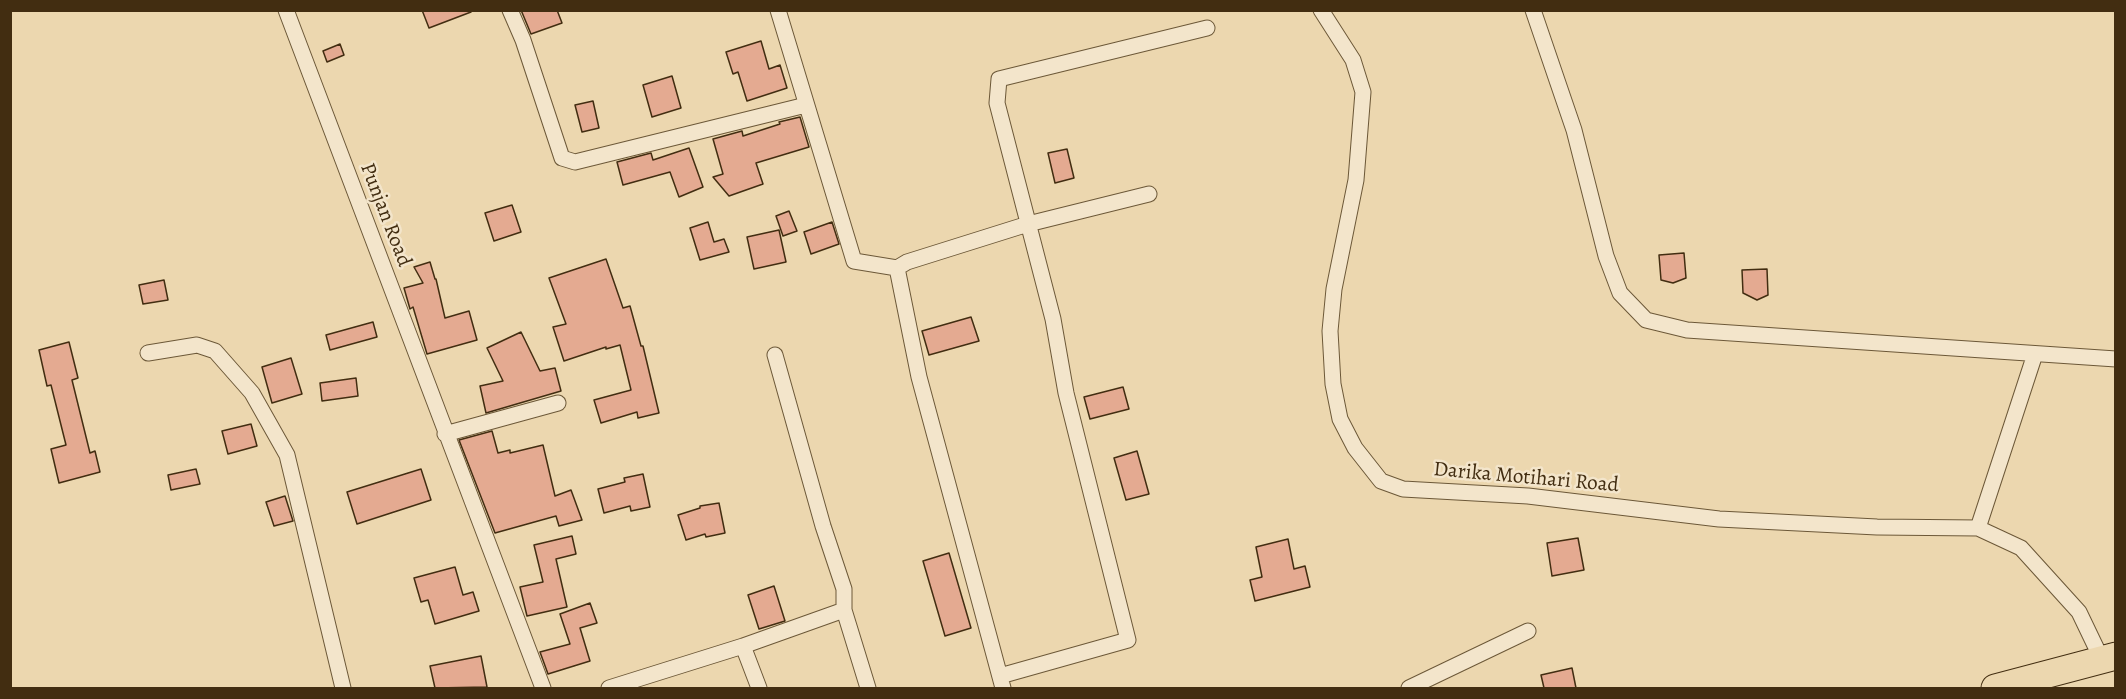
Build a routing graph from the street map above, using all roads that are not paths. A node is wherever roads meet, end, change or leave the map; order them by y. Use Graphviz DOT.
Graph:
graph roads {
  1 [pos="286,10"];
  2 [pos="510,10"];
  3 [pos="778,10"];
  4 [pos="1321,10"];
  5 [pos="1533,10"];
  6 [pos="1207,28"];
  7 [pos="806,105"];
  8 [pos="1149,194"];
  9 [pos="1028,224"];
  10 [pos="897,268"];
  11 [pos="148,353"];
  12 [pos="2035,354"];
  13 [pos="775,355"];
  14 [pos="2115,359"];
  15 [pos="558,403"];
  16 [pos="445,434"];
  17 [pos="1980,522"];
  18 [pos="844,610"];
  19 [pos="1527,631"];
  20 [pos="743,646"];
  21 [pos="2108,658"];
  22 [pos="1001,682"];
  23 [pos="343,688"];
  24 [pos="543,688"];
  25 [pos="609,688"];
  26 [pos="759,688"];
  27 [pos="868,688"];
  28 [pos="1409,688"];
  29 [pos="1995,688"];
  1 -- 16 [label="street, Punjan Road"];
  2 -- 7 [label="street"];
  3 -- 7 [label="street"];
  4 -- 17 [label="street, Darika Motihari Road"];
  5 -- 12 [label="street"];
  6 -- 9 [label="street"];
  7 -- 10 [label="street"];
  8 -- 9 [label="street"];
  9 -- 10 [label="street"];
  9 -- 22 [label="street"];
  10 -- 22 [label="street"];
  11 -- 23 [label="street"];
  12 -- 14 [label="street"];
  12 -- 17 [label="street"];
  13 -- 18 [label="street"];
  15 -- 16 [label="street"];
  16 -- 24 [label="street, Punjan Road"];
  17 -- 21 [label="street, Darika Motihari Road"];
  18 -- 20 [label="street"];
  18 -- 27 [label="street"];
  19 -- 28 [label="street"];
  20 -- 25 [label="street"];
  20 -- 26 [label="street"];
  21 -- 29 [label="highway"];
}
